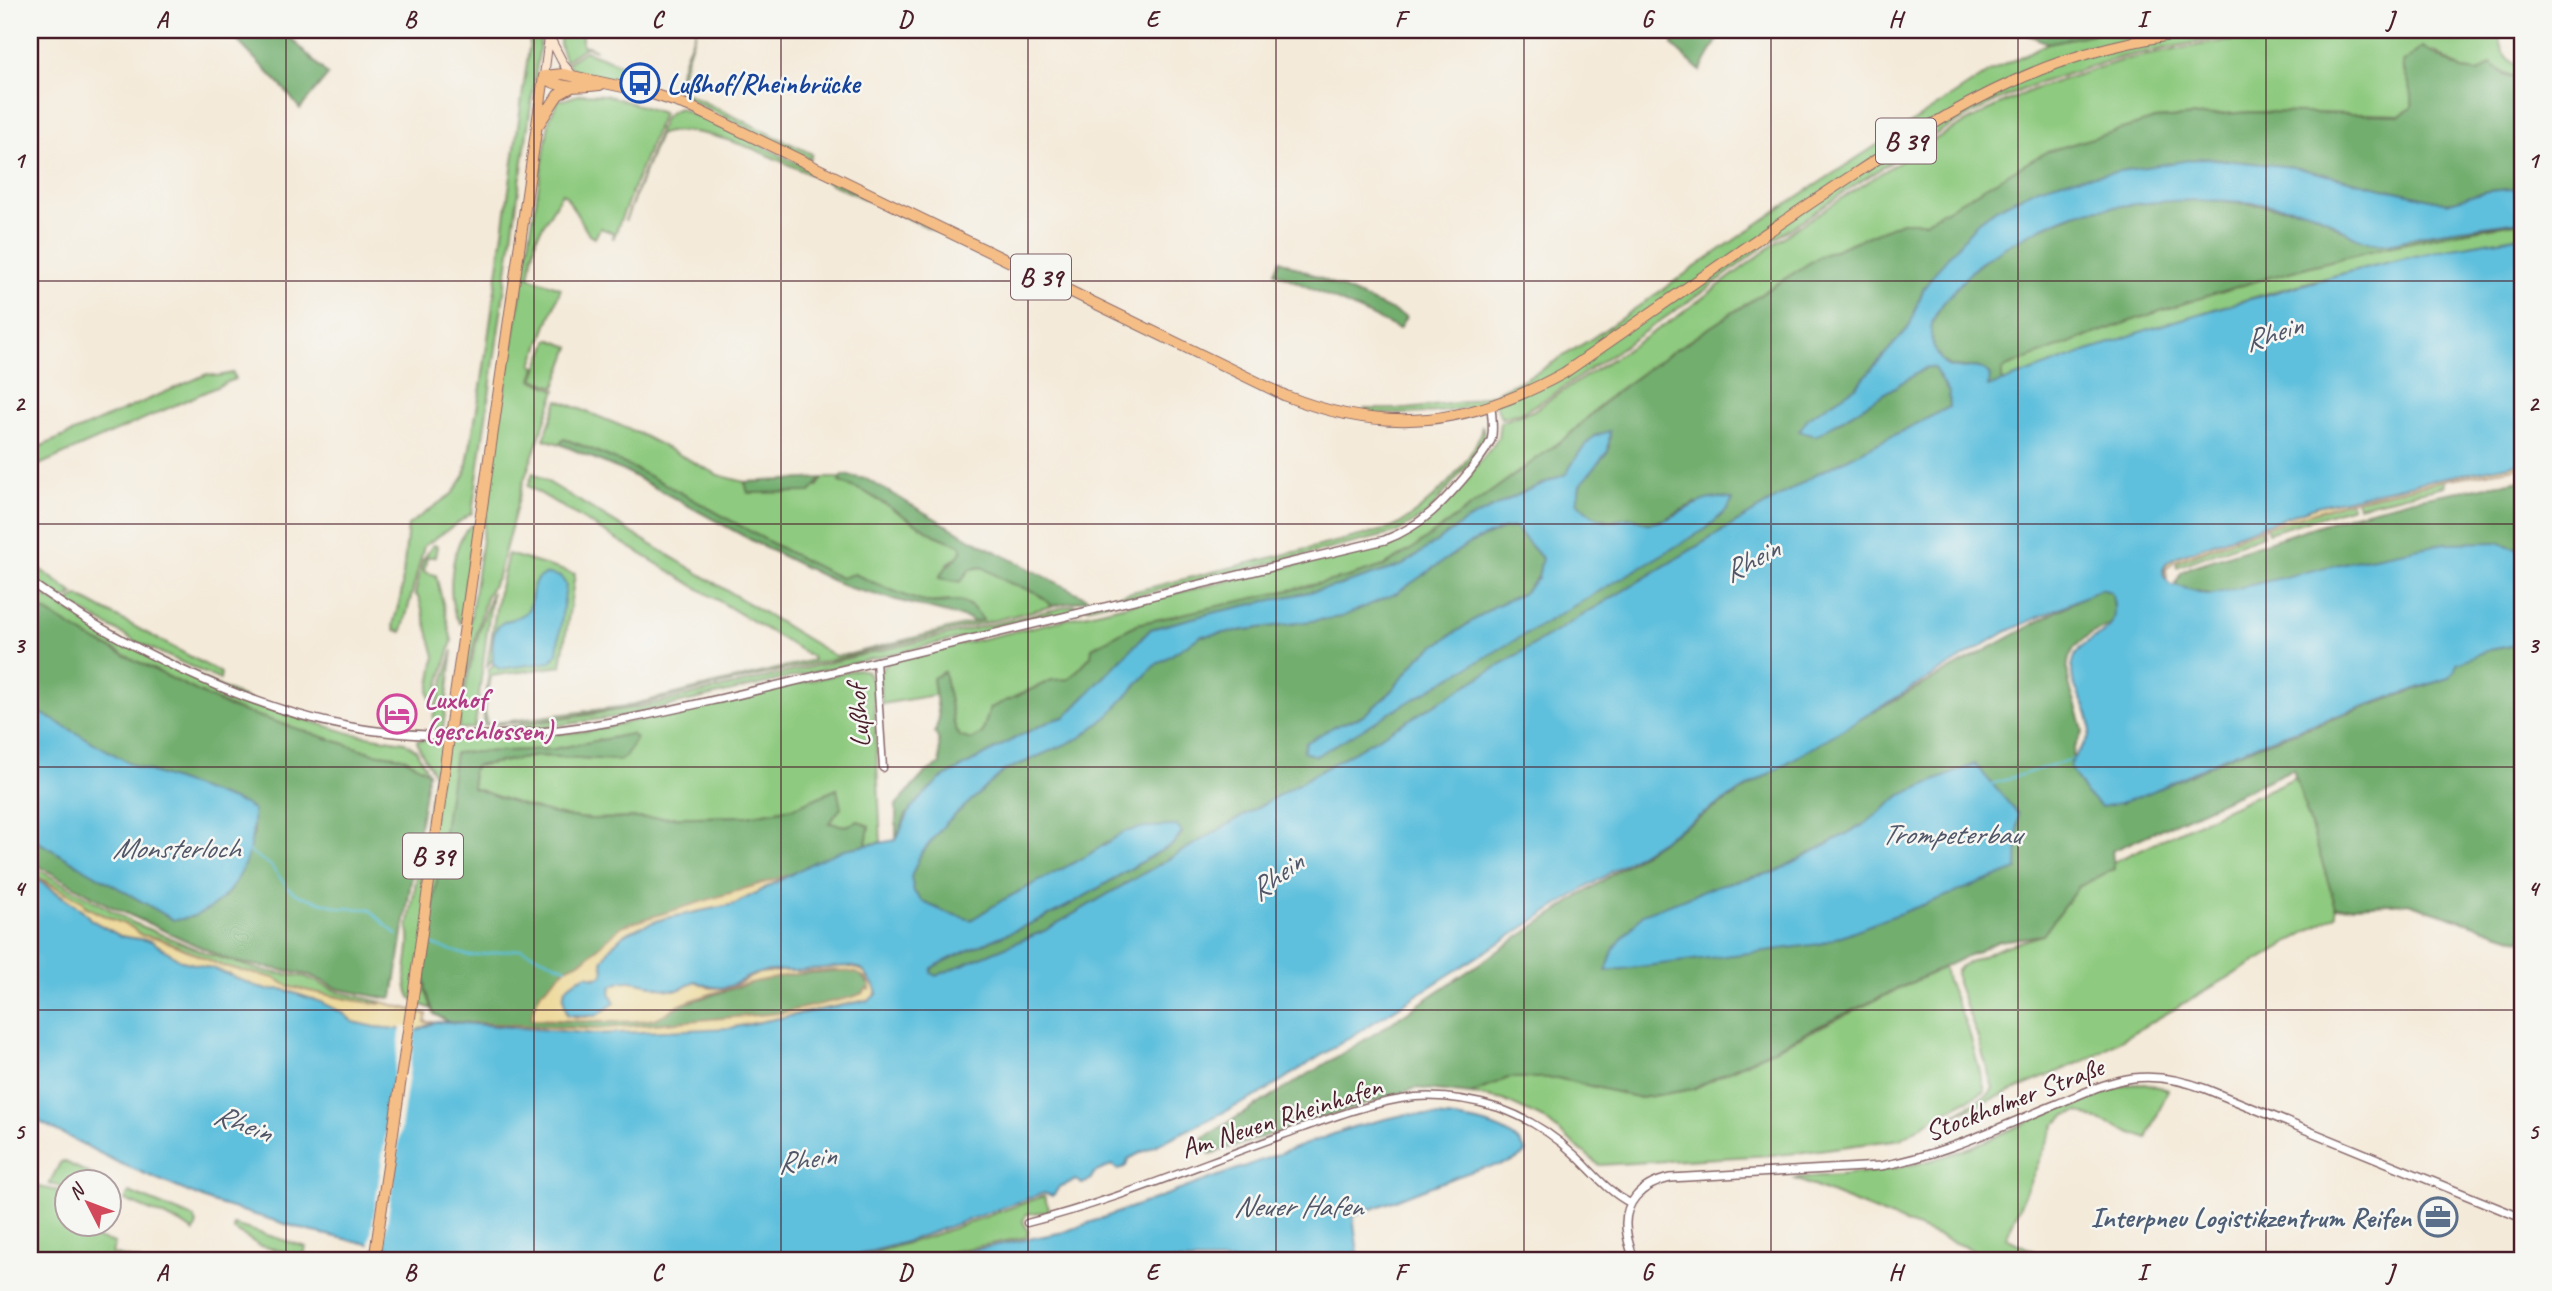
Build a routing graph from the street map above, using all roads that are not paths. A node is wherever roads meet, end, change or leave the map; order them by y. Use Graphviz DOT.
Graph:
graph roads {
  1 [pos="2206,30"];
  2 [pos="550,33"];
  3 [pos="544,76"];
  4 [pos="574,81"];
  5 [pos="536,127"];
  6 [pos="1491,407"];
  7 [pos="30,582"];
  8 [pos="876,661"];
  9 [pos="883,768"];
  10 [pos="1630,1203"];
  11 [pos="2522,1218"];
  12 [pos="1027,1223"];
  13 [pos="374,1261"];
  14 [pos="1634,1261"];
  1 -- 6 [label="main road, B 39"];
  2 -- 3 [label="main road"];
  2 -- 4 [label="main road"];
  3 -- 4 [label="main road, B 39"];
  3 -- 5 [label="main road, B 39"];
  4 -- 5 [label="main road, B 39"];
  4 -- 6 [label="main road, B 39"];
  5 -- 13 [label="main road, B 39, bridge"];
  6 -- 8 [label="street"];
  7 -- 8 [label="street"];
  8 -- 9 [label="street, Lußhof"];
  10 -- 11 [label="street, Stockholmer Straße"];
  10 -- 12 [label="street, Am Neuen Rheinhafen"];
  10 -- 14 [label="street"];
}
